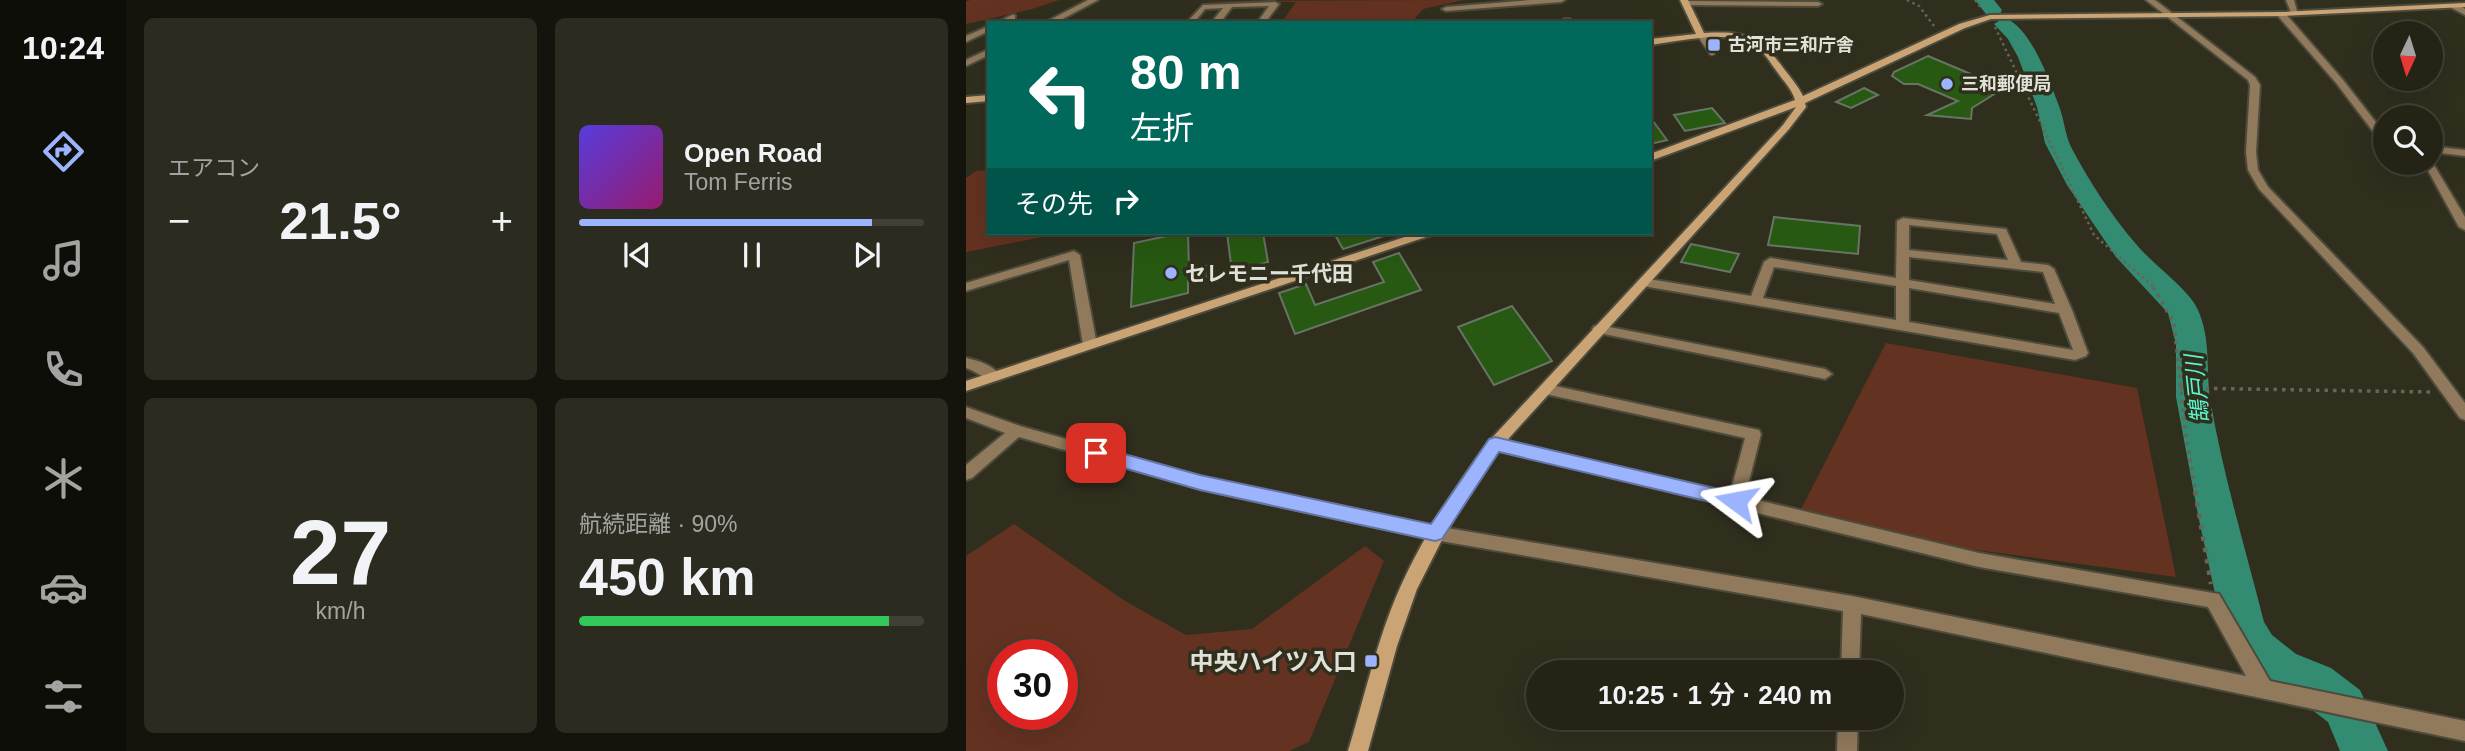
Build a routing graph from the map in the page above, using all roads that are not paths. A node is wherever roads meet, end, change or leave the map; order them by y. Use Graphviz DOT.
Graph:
graph roads {
  1 [pos="1094,0"];
  2 [pos="1561,0"];
  3 [pos="2150,0"];
  4 [pos="2290,0"];
  5 [pos="1685,2"];
  6 [pos="1780,2"];
  7 [pos="1818,4"];
  8 [pos="1230,5"];
  9 [pos="2465,5"];
  10 [pos="2455,6"];
  11 [pos="1445,8"];
  12 [pos="2295,13"];
  13 [pos="2465,13"];
  14 [pos="2281,14"];
  15 [pos="2173,16"];
  16 [pos="1012,17"];
  17 [pos="1004,21"];
  18 [pos="1052,21"];
  19 [pos="1192,21"];
  20 [pos="1217,21"];
  21 [pos="1262,21"];
  22 [pos="987,29"];
  23 [pos="1702,37"];
  24 [pos="967,38"];
  25 [pos="987,41"];
  26 [pos="1652,42"];
  27 [pos="1712,52"];
  28 [pos="987,53"];
  29 [pos="966,64"];
  30 [pos="987,99"];
  31 [pos="966,100"];
  32 [pos="1801,101"];
  33 [pos="2373,125"];
  34 [pos="2443,150"];
  35 [pos="2465,153"];
  36 [pos="1652,157"];
  37 [pos="2436,175"];
  38 [pos="2465,227"];
  39 [pos="1422,235"];
  40 [pos="1904,253"];
  41 [pos="2016,265"];
  42 [pos="1643,282"];
  43 [pos="1904,285"];
  44 [pos="966,287"];
  45 [pos="1756,301"];
  46 [pos="2066,310"];
  47 [pos="1902,326"];
  48 [pos="1600,329"];
  49 [pos="1090,345"];
  50 [pos="966,363"];
  51 [pos="1825,374"];
  52 [pos="994,376"];
  53 [pos="966,386"];
  54 [pos="1546,389"];
  55 [pos="966,412"];
  56 [pos="2465,414"];
  57 [pos="1017,431"];
  58 [pos="1495,444"];
  59 [pos="966,474"];
  60 [pos="1736,501"];
  61 [pos="1435,533"];
  62 [pos="1852,604"];
  63 [pos="1850,660"];
  64 [pos="2266,691"];
  65 [pos="1848,730"];
  66 [pos="2465,731"];
  67 [pos="1358,751"];
  68 [pos="1847,751"];
  1 -- 18 [label="street"];
  2 -- 11 [label="street"];
  3 -- 15 [label="street"];
  4 -- 12 [label="street"];
  5 -- 6 [label="street"];
  5 -- 23 [label="street"];
  6 -- 7 [label="street"];
  8 -- 19 [label="street"];
  8 -- 20 [label="street"];
  8 -- 21 [label="street"];
  9 -- 10 [label="street"];
  10 -- 12 [label="street"];
  10 -- 13 [label="street"];
  12 -- 14 [label="street"];
  14 -- 15 [label="street"];
  14 -- 33 [label="street"];
  15 -- 32 [label="street"];
  15 -- 56 [label="street"];
  16 -- 17 [label="street"];
  22 -- 24 [label="street"];
  23 -- 26 [label="street"];
  23 -- 27 [label="lane"];
  23 -- 32 [label="street"];
  24 -- 25 [label="street"];
  28 -- 29 [label="street"];
  30 -- 31 [label="street"];
  32 -- 36 [label="street"];
  32 -- 42 [label="street"];
  34 -- 35 [label="street"];
  37 -- 38 [label="street"];
  39 -- 49 [label="street"];
  40 -- 41 [label="street"];
  40 -- 41 [label="street"];
  40 -- 43 [label="street"];
  41 -- 46 [label="street"];
  42 -- 45 [label="street"];
  42 -- 48 [label="street"];
  43 -- 45 [label="street"];
  43 -- 46 [label="street"];
  43 -- 47 [label="street"];
  44 -- 49 [label="street"];
  45 -- 47 [label="street"];
  46 -- 47 [label="street"];
  48 -- 51 [label="street"];
  48 -- 54 [label="street"];
  49 -- 52 [label="street"];
  50 -- 52 [label="street"];
  52 -- 53 [label="street"];
  54 -- 58 [label="street"];
  54 -- 60 [label="street"];
  55 -- 57 [label="street"];
  57 -- 59 [label="street"];
  57 -- 61 [label="street"];
  58 -- 60 [label="street"];
  58 -- 61 [label="street"];
  60 -- 64 [label="street"];
  61 -- 62 [label="street"];
  61 -- 67 [label="street"];
  62 -- 63 [label="street"];
  62 -- 64 [label="street"];
  64 -- 66 [label="street"];
  65 -- 68 [label="street"];
}
